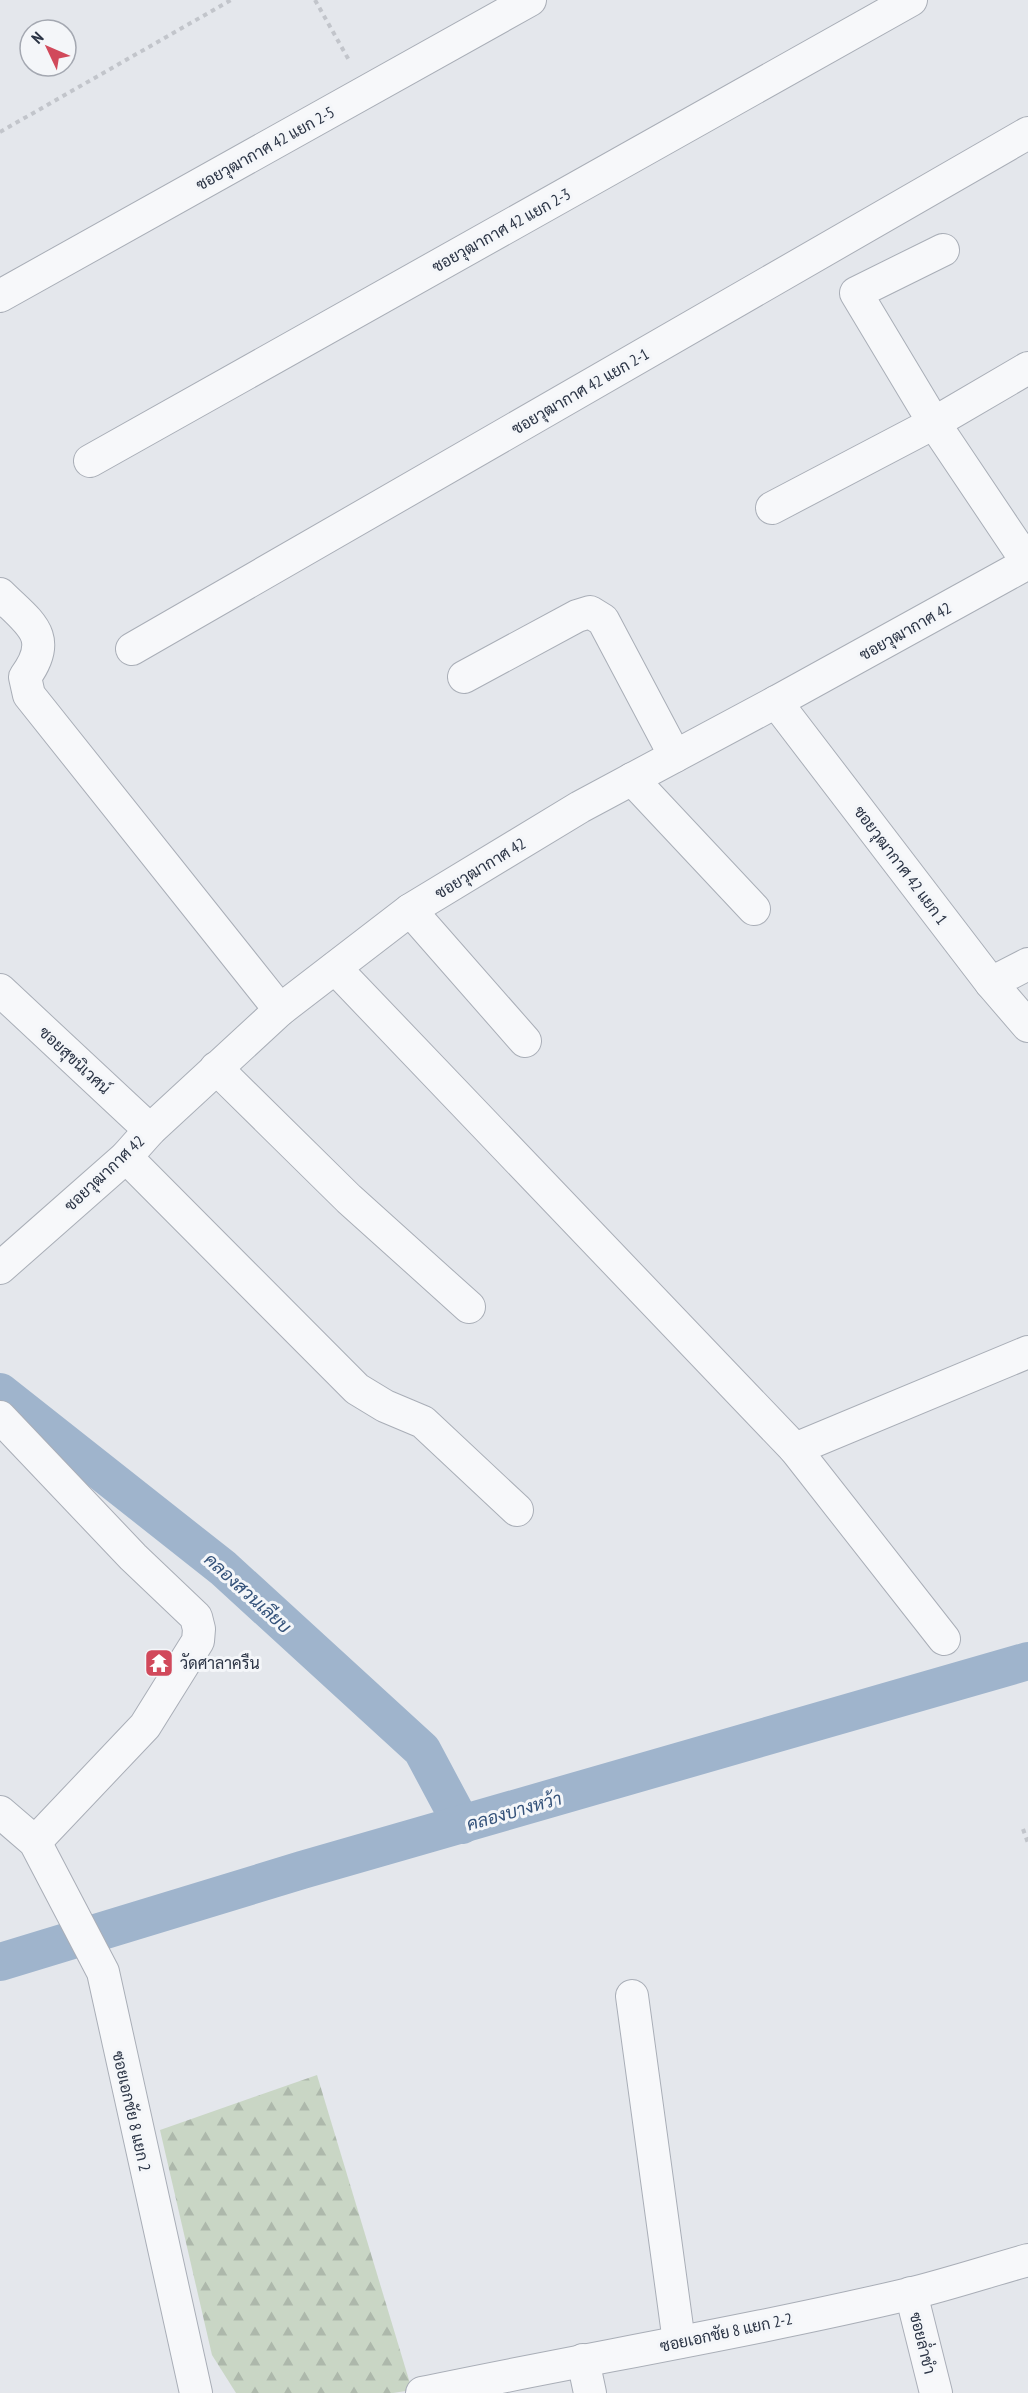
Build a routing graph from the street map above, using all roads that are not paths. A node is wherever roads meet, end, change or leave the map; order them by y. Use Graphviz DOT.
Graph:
graph roads {
  1 [pos="530,0"];
  2 [pos="911,0"];
  3 [pos="1028,134"];
  4 [pos="943,250"];
  5 [pos="0,296"];
  6 [pos="1028,368"];
  7 [pos="934,423"];
  8 [pos="90,461"];
  9 [pos="772,508"];
  10 [pos="1028,563"];
  11 [pos="0,594"];
  12 [pos="132,649"];
  13 [pos="464,677"];
  14 [pos="776,702"];
  15 [pos="675,756"];
  16 [pos="632,779"];
  17 [pos="754,909"];
  18 [pos="410,910"];
  19 [pos="1028,963"];
  20 [pos="335,968"];
  21 [pos="990,983"];
  22 [pos="0,990"];
  23 [pos="280,1010"];
  24 [pos="1028,1026"];
  25 [pos="525,1041"];
  26 [pos="216,1068"];
  27 [pos="150,1130"];
  28 [pos="126,1157"];
  29 [pos="0,1268"];
  30 [pos="469,1306"];
  31 [pos="1028,1352"];
  32 [pos="0,1417"];
  33 [pos="795,1449"];
  34 [pos="517,1510"];
  35 [pos="944,1639"];
  36 [pos="0,1812"];
  37 [pos="35,1842"];
  38 [pos="632,1996"];
  39 [pos="1028,2260"];
  40 [pos="910,2293"];
  41 [pos="679,2342"];
  42 [pos="583,2360"];
  43 [pos="196,2393"];
  44 [pos="422,2393"];
  45 [pos="590,2393"];
  46 [pos="936,2393"];
  1 -- 5 [label="street, ซอยวุฒากาศ 42 แยก 2-5"];
  2 -- 8 [label="street, ซอยวุฒากาศ 42 แยก 2-3"];
  3 -- 12 [label="street, ซอยวุฒากาศ 42 แยก 2-1"];
  4 -- 7 [label="street"];
  6 -- 7 [label="street"];
  7 -- 9 [label="street"];
  7 -- 10 [label="street"];
  10 -- 14 [label="street, ซอยวุฒากาศ 42"];
  11 -- 23 [label="street"];
  13 -- 15 [label="street"];
  14 -- 15 [label="street, ซอยวุฒากาศ 42"];
  14 -- 21 [label="street, ซอยวุฒากาศ 42 แยก 1"];
  15 -- 16 [label="street, ซอยวุฒากาศ 42"];
  16 -- 17 [label="street"];
  16 -- 18 [label="street, ซอยวุฒากาศ 42"];
  18 -- 20 [label="street, ซอยวุฒากาศ 42"];
  18 -- 25 [label="street"];
  19 -- 21 [label="street"];
  20 -- 23 [label="street, ซอยวุฒากาศ 42"];
  20 -- 33 [label="street"];
  21 -- 24 [label="street, ซอยวุฒากาศ 42 แยก 1"];
  22 -- 27 [label="street, ซอยสุขนิเวศน์"];
  23 -- 26 [label="street, ซอยวุฒากาศ 42"];
  26 -- 27 [label="street, ซอยวุฒากาศ 42"];
  26 -- 30 [label="street"];
  27 -- 28 [label="street, ซอยวุฒากาศ 42"];
  28 -- 29 [label="street, ซอยวุฒากาศ 42"];
  28 -- 34 [label="street"];
  31 -- 33 [label="street"];
  32 -- 37 [label="street"];
  33 -- 35 [label="street"];
  36 -- 37 [label="street"];
  37 -- 43 [label="street, ซอยเอกชัย 8 แยก 2"];
  38 -- 41 [label="street"];
  39 -- 40 [label="street, ซอยเอกชัย 8 แยก 2-2"];
  40 -- 41 [label="street, ซอยเอกชัย 8 แยก 2-2"];
  40 -- 46 [label="street, ซอยล่ำชำ"];
  41 -- 42 [label="street, ซอยเอกชัย 8 แยก 2-2"];
  42 -- 44 [label="street, ซอยเอกชัย 8 แยก 2-2"];
  42 -- 45 [label="street"];
}
